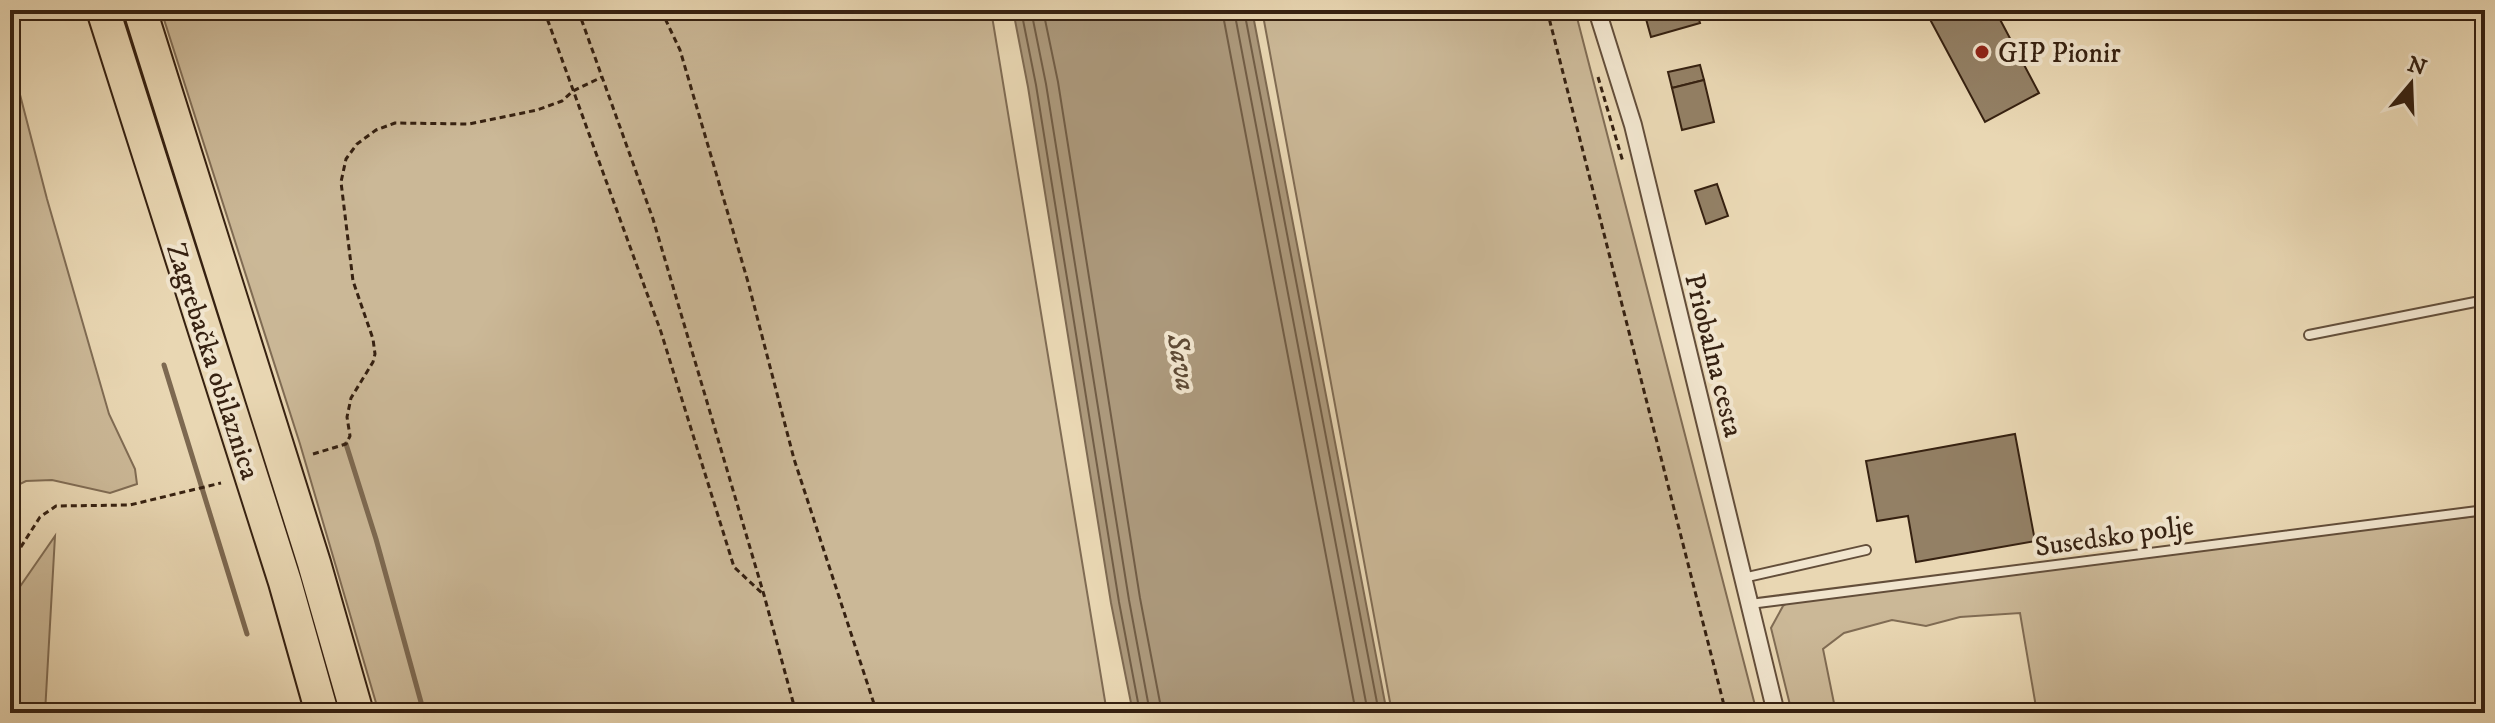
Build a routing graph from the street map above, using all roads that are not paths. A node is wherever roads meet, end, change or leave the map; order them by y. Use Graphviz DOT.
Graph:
graph roads {
  1 [pos="103,10"];
  2 [pos="140,10"];
  3 [pos="1597,10"];
  4 [pos="2485,300"];
  5 [pos="2309,335"];
  6 [pos="2485,510"];
  7 [pos="1866,550"];
  8 [pos="1743,578"];
  9 [pos="1749,604"];
  10 [pos="322,713"];
  11 [pos="357,713"];
  12 [pos="1776,713"];
  1 -- 10 [label="highway, Zagrebačka obilaznica"];
  2 -- 11 [label="highway, Zagrebačka obilaznica"];
  3 -- 8 [label="street, Priobalna cesta"];
  4 -- 5 [label="lane"];
  6 -- 9 [label="lane, Susedsko polje"];
  7 -- 8 [label="lane"];
  8 -- 9 [label="street, Priobalna cesta"];
  9 -- 12 [label="street, Priobalna cesta"];
}
